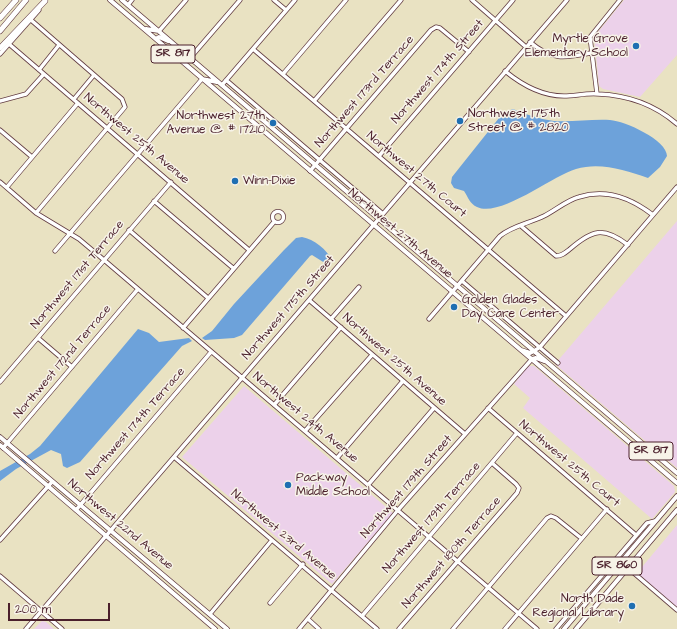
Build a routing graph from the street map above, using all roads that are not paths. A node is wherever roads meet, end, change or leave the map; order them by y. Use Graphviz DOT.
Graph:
graph roads {
  1 [pos="16,0"];
  2 [pos="26,0"];
  3 [pos="45,0"];
  4 [pos="110,0"];
  5 [pos="122,0"];
  6 [pos="132,0"];
  7 [pos="186,0"];
  8 [pos="240,0"];
  9 [pos="274,0"];
  10 [pos="295,0"];
  11 [pos="346,0"];
  12 [pos="401,0"];
  13 [pos="472,0"];
  14 [pos="513,0"];
  15 [pos="567,0"];
  16 [pos="620,0"];
  17 [pos="128,5"];
  18 [pos="286,10"];
  19 [pos="0,18"];
  20 [pos="31,20"];
  21 [pos="495,20"];
  22 [pos="144,28"];
  23 [pos="0,31"];
  24 [pos="159,31"];
  25 [pos="156,39"];
  26 [pos="170,41"];
  27 [pos="530,42"];
  28 [pos="9,44"];
  29 [pos="59,45"];
  30 [pos="526,47"];
  31 [pos="0,48"];
  32 [pos="253,49"];
  33 [pos="468,52"];
  34 [pos="591,53"];
  35 [pos="0,54"];
  36 [pos="190,58"];
  37 [pos="39,70"];
  38 [pos="505,71"];
  39 [pos="44,74"];
  40 [pos="282,74"];
  41 [pos="94,75"];
  42 [pos="202,79"];
  43 [pos="226,80"];
  44 [pos="220,83"];
  45 [pos="597,94"];
  46 [pos="74,99"];
  47 [pos="0,101"];
  48 [pos="314,102"];
  49 [pos="78,103"];
  50 [pos="262,119"];
  51 [pos="677,124"];
  52 [pos="257,125"];
  53 [pos="108,129"];
  54 [pos="347,129"];
  55 [pos="0,130"];
  56 [pos="138,154"];
  57 [pos="379,156"];
  58 [pos="32,157"];
  59 [pos="320,160"];
  60 [pos="316,165"];
  61 [pos="310,171"];
  62 [pos="0,182"];
  63 [pos="171,182"];
  64 [pos="410,183"];
  65 [pos="7,187"];
  66 [pos="677,187"];
  67 [pos="154,201"];
  68 [pos="36,213"];
  69 [pos="382,214"];
  70 [pos="653,215"];
  71 [pos="378,218"];
  72 [pos="274,222"];
  73 [pos="373,224"];
  74 [pos="521,226"];
  75 [pos="129,230"];
  76 [pos="68,234"];
  77 [pos="628,245"];
  78 [pos="488,249"];
  79 [pos="249,250"];
  80 [pos="55,251"];
  81 [pos="104,260"];
  82 [pos="234,268"];
  83 [pos="462,281"];
  84 [pos="457,286"];
  85 [pos="358,287"];
  86 [pos="138,289"];
  87 [pos="452,292"];
  88 [pos="208,298"];
  89 [pos="309,300"];
  90 [pos="566,316"];
  91 [pos="331,319"];
  92 [pos="429,319"];
  93 [pos="341,327"];
  94 [pos="183,328"];
  95 [pos="38,338"];
  96 [pos="540,347"];
  97 [pos="520,350"];
  98 [pos="534,351"];
  99 [pos="211,352"];
  100 [pos="372,355"];
  101 [pos="532,359"];
  102 [pos="546,361"];
  103 [pos="558,363"];
  104 [pos="72,367"];
  105 [pos="242,378"];
  106 [pos="403,381"];
  107 [pos="0,382"];
  108 [pos="274,405"];
  109 [pos="434,408"];
  110 [pos="488,408"];
  111 [pos="601,408"];
  112 [pos="596,414"];
  113 [pos="305,431"];
  114 [pos="517,433"];
  115 [pos="466,434"];
  116 [pos="0,437"];
  117 [pos="7,443"];
  118 [pos="2,447"];
  119 [pos="174,457"];
  120 [pos="337,458"];
  121 [pos="492,463"];
  122 [pos="677,472"];
  123 [pos="52,482"];
  124 [pos="677,483"];
  125 [pos="368,485"];
  126 [pos="48,487"];
  127 [pos="677,496"];
  128 [pos="80,505"];
  129 [pos="606,508"];
  130 [pos="76,510"];
  131 [pos="398,510"];
  132 [pos="677,510"];
  133 [pos="655,521"];
  134 [pos="111,532"];
  135 [pos="636,535"];
  136 [pos="106,537"];
  137 [pos="429,537"];
  138 [pos="581,538"];
  139 [pos="0,540"];
  140 [pos="272,540"];
  141 [pos="635,544"];
  142 [pos="458,562"];
  143 [pos="303,564"];
  144 [pos="628,568"];
  145 [pos="0,576"];
  146 [pos="488,587"];
  147 [pos="332,590"];
  148 [pos="270,603"];
  149 [pos="677,610"];
  150 [pos="42,611"];
  151 [pos="519,613"];
  152 [pos="210,614"];
  153 [pos="362,616"];
  154 [pos="308,619"];
  155 [pos="26,629"];
  156 [pos="62,629"];
  157 [pos="215,629"];
  158 [pos="227,629"];
  159 [pos="299,629"];
  160 [pos="319,629"];
  161 [pos="378,629"];
  162 [pos="400,629"];
  163 [pos="453,629"];
  164 [pos="505,629"];
  165 [pos="537,629"];
  166 [pos="556,629"];
  167 [pos="564,629"];
  168 [pos="576,629"];
  1 -- 19 [label="highway"];
  2 -- 23 [label="highway"];
  3 -- 20 [label="street"];
  3 -- 31 [label="highway"];
  4 -- 22 [label="main road, Northwest 27th Avenue / SR 817"];
  5 -- 17 [label="main road, Northwest 27th Avenue / SR 817"];
  6 -- 17 [label="street"];
  7 -- 24 [label="street"];
  8 -- 36 [label="street"];
  9 -- 18 [label="street"];
  10 -- 18 [label="street"];
  11 -- 40 [label="street"];
  12 -- 48 [label="street"];
  13 -- 21 [label="street"];
  14 -- 21 [label="street, Northwest 174th Street"];
  15 -- 27 [label="street, Northwest 175th Street"];
  16 -- 34 [label="street"];
  17 -- 24 [label="main road, Northwest 27th Avenue / SR 817"];
  18 -- 32 [label="street"];
  20 -- 28 [label="street"];
  20 -- 29 [label="street"];
  21 -- 30 [label="street"];
  21 -- 33 [label="street, Northwest 174th Street"];
  22 -- 24 [label="main road"];
  22 -- 25 [label="main road, Northwest 27th Avenue / SR 817"];
  24 -- 26 [label="main road, Northwest 27th Avenue / SR 817"];
  25 -- 26 [label="main road"];
  25 -- 42 [label="main road, Northwest 27th Avenue / SR 817"];
  26 -- 36 [label="main road, Northwest 27th Avenue / SR 817"];
  27 -- 30 [label="street, Northwest 175th Street"];
  27 -- 34 [label="street"];
  28 -- 35 [label="street"];
  28 -- 37 [label="street, Northwest 25th Avenue"];
  29 -- 37 [label="street"];
  29 -- 41 [label="street"];
  30 -- 38 [label="street, Northwest 175th Street"];
  32 -- 40 [label="street, Northwest 27th Court"];
  32 -- 43 [label="street"];
  33 -- 54 [label="street, Northwest 173rd Terrace"];
  33 -- 57 [label="street, Northwest 174th Street"];
  34 -- 45 [label="street"];
  36 -- 44 [label="main road, Northwest 27th Avenue / SR 817"];
  37 -- 39 [label="street, Northwest 25th Avenue"];
  38 -- 45 [label="street"];
  38 -- 64 [label="street, Northwest 175th Street"];
  39 -- 46 [label="street, Northwest 25th Avenue"];
  39 -- 47 [label="street"];
  40 -- 48 [label="street, Northwest 27th Court"];
  41 -- 46 [label="street"];
  41 -- 53 [label="street"];
  42 -- 44 [label="main road"];
  42 -- 52 [label="main road, Northwest 27th Avenue / SR 817"];
  42 -- 56 [label="street"];
  43 -- 44 [label="street"];
  43 -- 59 [label="street"];
  44 -- 50 [label="main road, Northwest 27th Avenue / SR 817"];
  45 -- 51 [label="street"];
  46 -- 49 [label="street, Northwest 25th Avenue"];
  48 -- 54 [label="street, Northwest 27th Court"];
  49 -- 53 [label="street, Northwest 25th Avenue"];
  49 -- 58 [label="street"];
  50 -- 52 [label="main road"];
  50 -- 60 [label="main road, Northwest 27th Avenue / SR 817"];
  52 -- 61 [label="main road, Northwest 27th Avenue / SR 817"];
  53 -- 56 [label="street, Northwest 25th Avenue"];
  53 -- 68 [label="street"];
  54 -- 57 [label="street, Northwest 27th Court"];
  54 -- 59 [label="street, Northwest 173rd Terrace"];
  55 -- 58 [label="street"];
  56 -- 63 [label="street, Northwest 25th Avenue"];
  56 -- 76 [label="street"];
  57 -- 64 [label="street, Northwest 27th Court"];
  58 -- 65 [label="street"];
  59 -- 60 [label="street, Northwest 173rd Terrace"];
  59 -- 69 [label="street"];
  60 -- 61 [label="street, Northwest 173rd Terrace"];
  60 -- 71 [label="main road, Northwest 27th Avenue / SR 817"];
  61 -- 73 [label="main road, Northwest 27th Avenue / SR 817"];
  62 -- 65 [label="street, Northwest 24th Avenue"];
  63 -- 67 [label="street, Northwest 171st Terrace"];
  63 -- 79 [label="street, Northwest 25th Avenue"];
  64 -- 69 [label="street, Northwest 175th Street"];
  64 -- 78 [label="street, Northwest 27th Court"];
  65 -- 68 [label="street, Northwest 24th Avenue"];
  66 -- 70 [label="street"];
  67 -- 75 [label="street, Northwest 171st Terrace"];
  67 -- 82 [label="street"];
  68 -- 76 [label="street, Northwest 24th Avenue"];
  69 -- 71 [label="street, Northwest 175th Street"];
  70 -- 74 [label="street"];
  70 -- 77 [label="street"];
  71 -- 73 [label="street, Northwest 175th Street"];
  71 -- 84 [label="main road, Northwest 27th Avenue / SR 817"];
  72 -- 79 [label="street"];
  73 -- 87 [label="main road, Northwest 27th Avenue / SR 817"];
  73 -- 89 [label="street, Northwest 175th Street"];
  74 -- 77 [label="street"];
  74 -- 78 [label="street"];
  75 -- 81 [label="street, Northwest 171st Terrace"];
  75 -- 88 [label="street"];
  76 -- 80 [label="street"];
  76 -- 81 [label="street, Northwest 24th Avenue"];
  77 -- 90 [label="street"];
  78 -- 83 [label="street"];
  78 -- 90 [label="street, Northwest 27th Court"];
  79 -- 82 [label="street"];
  81 -- 86 [label="street, Northwest 24th Avenue"];
  81 -- 95 [label="street, Northwest 171st Terrace"];
  82 -- 88 [label="street"];
  83 -- 84 [label="street"];
  83 -- 96 [label="street"];
  84 -- 87 [label="street"];
  84 -- 98 [label="main road, Northwest 27th Avenue / SR 817"];
  85 -- 91 [label="street"];
  86 -- 94 [label="street, Northwest 24th Avenue"];
  86 -- 104 [label="street, Northwest 172nd Terrace"];
  87 -- 92 [label="street"];
  87 -- 97 [label="main road, Northwest 27th Avenue / SR 817"];
  88 -- 94 [label="street"];
  89 -- 91 [label="street, Northwest 25th Avenue"];
  89 -- 105 [label="street, Northwest 175th Street"];
  90 -- 96 [label="street"];
  91 -- 93 [label="street, Northwest 25th Avenue"];
  93 -- 100 [label="street, Northwest 25th Avenue"];
  93 -- 108 [label="street"];
  94 -- 99 [label="street, Northwest 24th Avenue"];
  95 -- 104 [label="street"];
  95 -- 107 [label="street, Northwest 171st Terrace"];
  96 -- 98 [label="street"];
  96 -- 103 [label="street"];
  97 -- 98 [label="main road"];
  97 -- 101 [label="main road, Northwest 27th Avenue / SR 817"];
  98 -- 102 [label="main road, Northwest 27th Avenue / SR 817"];
  99 -- 105 [label="street, Northwest 24th Avenue"];
  99 -- 128 [label="street, Northwest 174th Terrace"];
  100 -- 106 [label="street, Northwest 25th Avenue"];
  100 -- 113 [label="street"];
  101 -- 102 [label="main road"];
  101 -- 110 [label="street, Northwest 179th Street"];
  101 -- 112 [label="main road, Northwest 27th Avenue / SR 817"];
  102 -- 111 [label="main road, Northwest 27th Avenue / SR 817"];
  104 -- 117 [label="street, Northwest 172nd Terrace"];
  105 -- 108 [label="street, Northwest 24th Avenue"];
  105 -- 119 [label="street, Northwest 175th Street"];
  106 -- 109 [label="street, Northwest 25th Avenue"];
  106 -- 120 [label="street"];
  108 -- 113 [label="street, Northwest 24th Avenue"];
  109 -- 115 [label="street, Northwest 25th Avenue"];
  109 -- 125 [label="street"];
  110 -- 114 [label="street, Northwest 25th Court"];
  110 -- 115 [label="street, Northwest 179th Street"];
  111 -- 112 [label="main road"];
  111 -- 122 [label="main road, Northwest 27th Avenue / SR 817"];
  112 -- 124 [label="main road, Northwest 27th Avenue / SR 817"];
  113 -- 120 [label="street, Northwest 24th Avenue"];
  114 -- 121 [label="street, Northwest 179th Terrace"];
  114 -- 129 [label="street, Northwest 25th Court"];
  115 -- 131 [label="street, Northwest 179th Street"];
  116 -- 117 [label="main road, Northwest 22nd Avenue"];
  117 -- 118 [label="street, Northwest 172nd Terrace"];
  117 -- 123 [label="main road, Northwest 22nd Avenue"];
  118 -- 126 [label="main road, Northwest 22nd Avenue"];
  119 -- 134 [label="street, Northwest 175th Street"];
  119 -- 140 [label="street, Northwest 23rd Avenue"];
  120 -- 125 [label="street, Northwest 24th Avenue"];
  121 -- 137 [label="street, Northwest 179th Terrace"];
  121 -- 142 [label="street, Northwest 180th Terrace"];
  123 -- 126 [label="street"];
  123 -- 128 [label="main road, Northwest 22nd Avenue"];
  125 -- 131 [label="street, Northwest 24th Avenue"];
  126 -- 130 [label="main road, Northwest 22nd Avenue"];
  126 -- 139 [label="street"];
  127 -- 133 [label="main road, SR 860"];
  128 -- 130 [label="street, Northwest 174th Terrace"];
  128 -- 134 [label="main road, Northwest 22nd Avenue"];
  129 -- 135 [label="street, Northwest 25th Court"];
  129 -- 138 [label="street"];
  130 -- 136 [label="main road, Northwest 22nd Avenue"];
  131 -- 137 [label="street, Northwest 24th Avenue"];
  131 -- 147 [label="street, Northwest 179th Street"];
  132 -- 144 [label="main road, SR 860"];
  133 -- 135 [label="street"];
  133 -- 141 [label="main road, SR 860"];
  134 -- 136 [label="street, Northwest 175th Street"];
  134 -- 152 [label="main road, Northwest 22nd Avenue"];
  135 -- 141 [label="main road"];
  135 -- 166 [label="street"];
  136 -- 150 [label="street, Northwest 175th Street"];
  136 -- 157 [label="main road, Northwest 22nd Avenue"];
  137 -- 142 [label="street, Northwest 24th Avenue"];
  137 -- 153 [label="street, Northwest 179th Terrace"];
  138 -- 146 [label="street"];
  138 -- 151 [label="street"];
  140 -- 143 [label="street, Northwest 23rd Avenue"];
  140 -- 152 [label="street"];
  141 -- 167 [label="main road, SR 860"];
  142 -- 146 [label="street, Northwest 24th Avenue"];
  142 -- 162 [label="street, Northwest 180th Terrace"];
  143 -- 147 [label="street, Northwest 23rd Avenue"];
  143 -- 148 [label="street"];
  144 -- 149 [label="street"];
  144 -- 168 [label="main road, SR 860"];
  145 -- 150 [label="street"];
  146 -- 151 [label="street, Northwest 24th Avenue"];
  146 -- 163 [label="street"];
  147 -- 153 [label="street, Northwest 23rd Avenue"];
  147 -- 154 [label="street, Northwest 179th Street"];
  150 -- 155 [label="street, Northwest 175th Street"];
  150 -- 156 [label="street"];
  151 -- 164 [label="street"];
  151 -- 165 [label="street, Northwest 24th Avenue"];
  152 -- 158 [label="main road, Northwest 22nd Avenue"];
  153 -- 161 [label="street, Northwest 23rd Avenue"];
  154 -- 159 [label="street, Northwest 179th Street"];
  154 -- 160 [label="street"];
}
